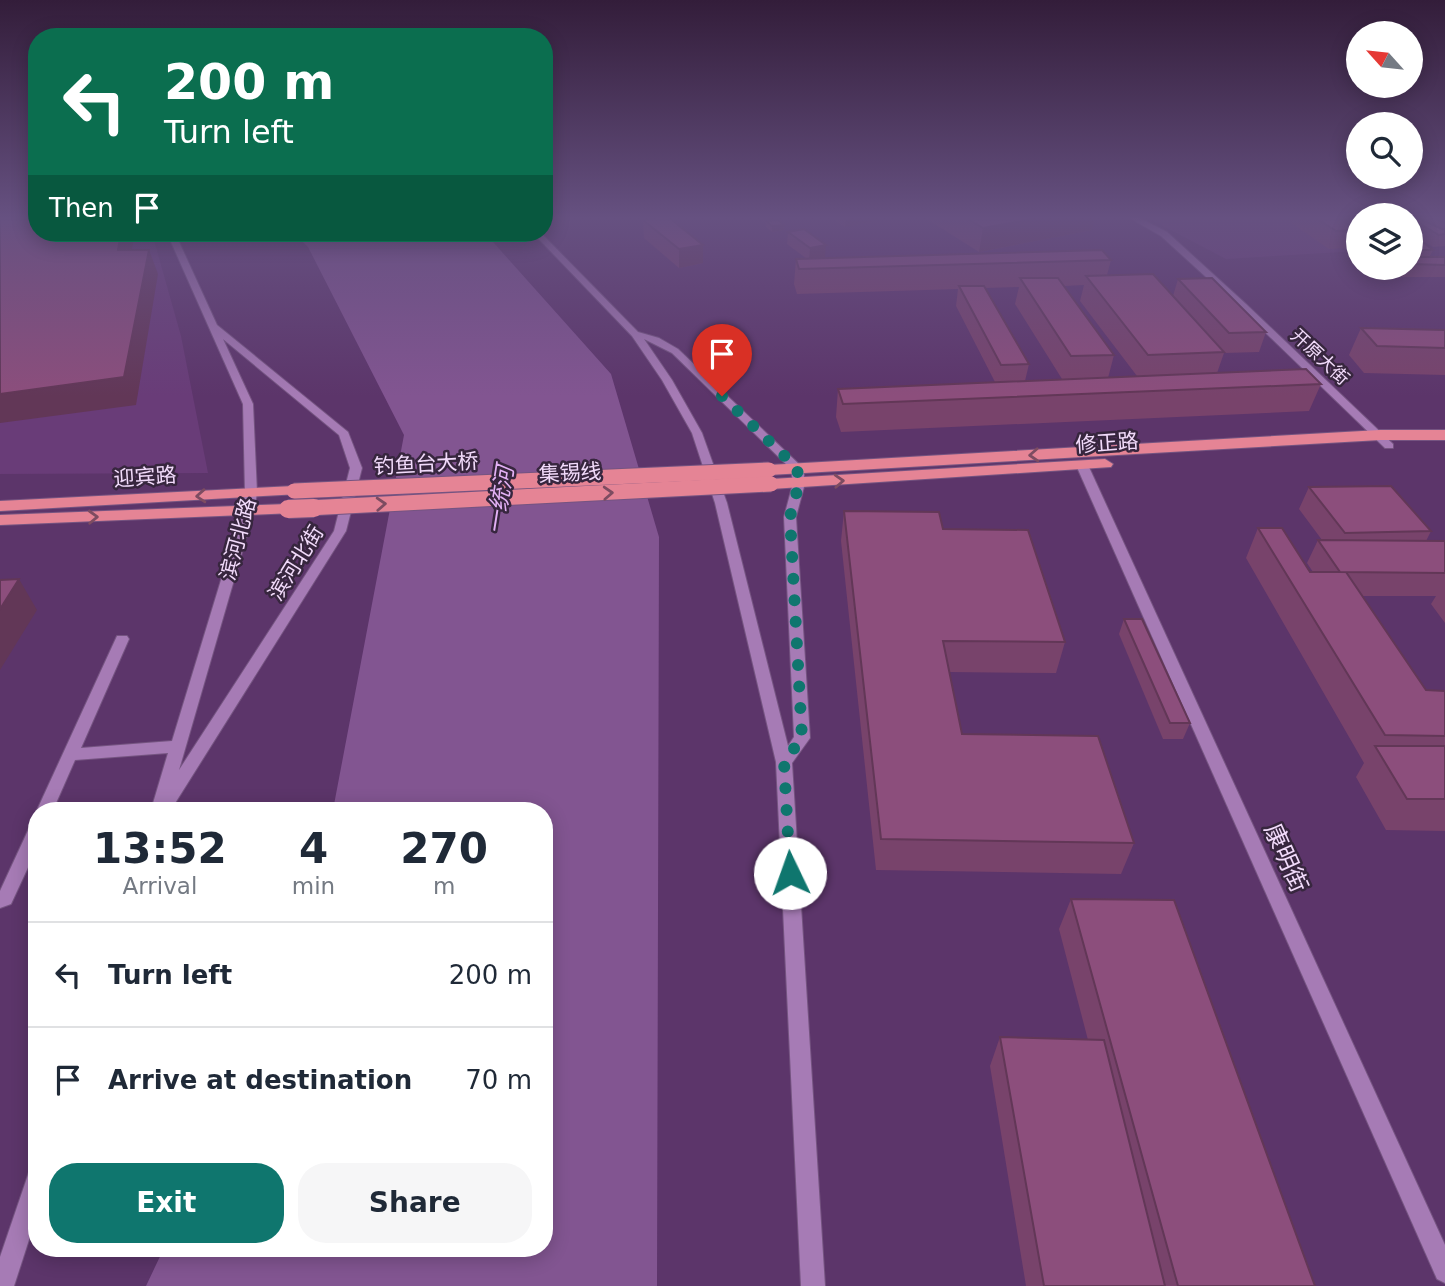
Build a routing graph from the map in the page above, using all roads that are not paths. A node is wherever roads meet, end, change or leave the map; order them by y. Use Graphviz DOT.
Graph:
graph roads {
  1 [pos="191,276"];
  2 [pos="579,276"];
  3 [pos="1209,276"];
  4 [pos="213,325"];
  5 [pos="635,334"];
  6 [pos="1445,435"];
  7 [pos="1384,440"];
  8 [pos="1445,446"];
  9 [pos="1082,465"];
  10 [pos="798,476"];
  11 [pos="770,477"];
  12 [pos="293,491"];
  13 [pos="251,493"];
  14 [pos="0,506"];
  15 [pos="288,509"];
  16 [pos="248,511"];
  17 [pos="0,520"];
  18 [pos="122,639"];
  19 [pos="178,746"];
  20 [pos="70,755"];
  21 [pos="784,762"];
  22 [pos="49,802"];
  23 [pos="162,802"];
  24 [pos="165,802"];
  25 [pos="28,849"];
  26 [pos="0,900"];
  27 [pos="28,1207"];
  28 [pos="1445,1271"];
  29 [pos="2,1286"];
  30 [pos="813,1286"];
  1 -- 4 [label="street, 滨河北路"];
  2 -- 5 [label="street"];
  3 -- 7 [label="street, 开原大街"];
  4 -- 13 [label="street, 滨河北路"];
  4 -- 24 [label="street, 滨河北街"];
  5 -- 10 [label="street"];
  5 -- 21 [label="street"];
  6 -- 7 [label="highway, 修正路"];
  7 -- 8 [label="highway, 修正路"];
  7 -- 9 [label="highway, 修正路"];
  7 -- 10 [label="highway, 修正路, one-way"];
  10 -- 9 [label="highway, 修正路, one-way"];
  9 -- 28 [label="street, 康明街"];
  10 -- 11 [label="highway, 集锡线"];
  10 -- 21 [label="street"];
  11 -- 12 [label="highway, 钓鱼台大桥, bridge"];
  15 -- 11 [label="highway, 集锡线, one-way, bridge"];
  12 -- 13 [label="highway, 迎宾路"];
  13 -- 14 [label="highway, 迎宾路, one-way"];
  13 -- 16 [label="street, 滨河北路"];
  15 -- 16 [label="highway, 迎宾路"];
  17 -- 16 [label="highway, 迎宾路, one-way"];
  16 -- 19 [label="street, 滨河北路"];
  18 -- 20 [label="street"];
  19 -- 20 [label="street"];
  19 -- 23 [label="street, 滨河北路"];
  20 -- 22 [label="street"];
  21 -- 30 [label="street"];
  25 -- 26 [label="street"];
  27 -- 29 [label="street"];
}
